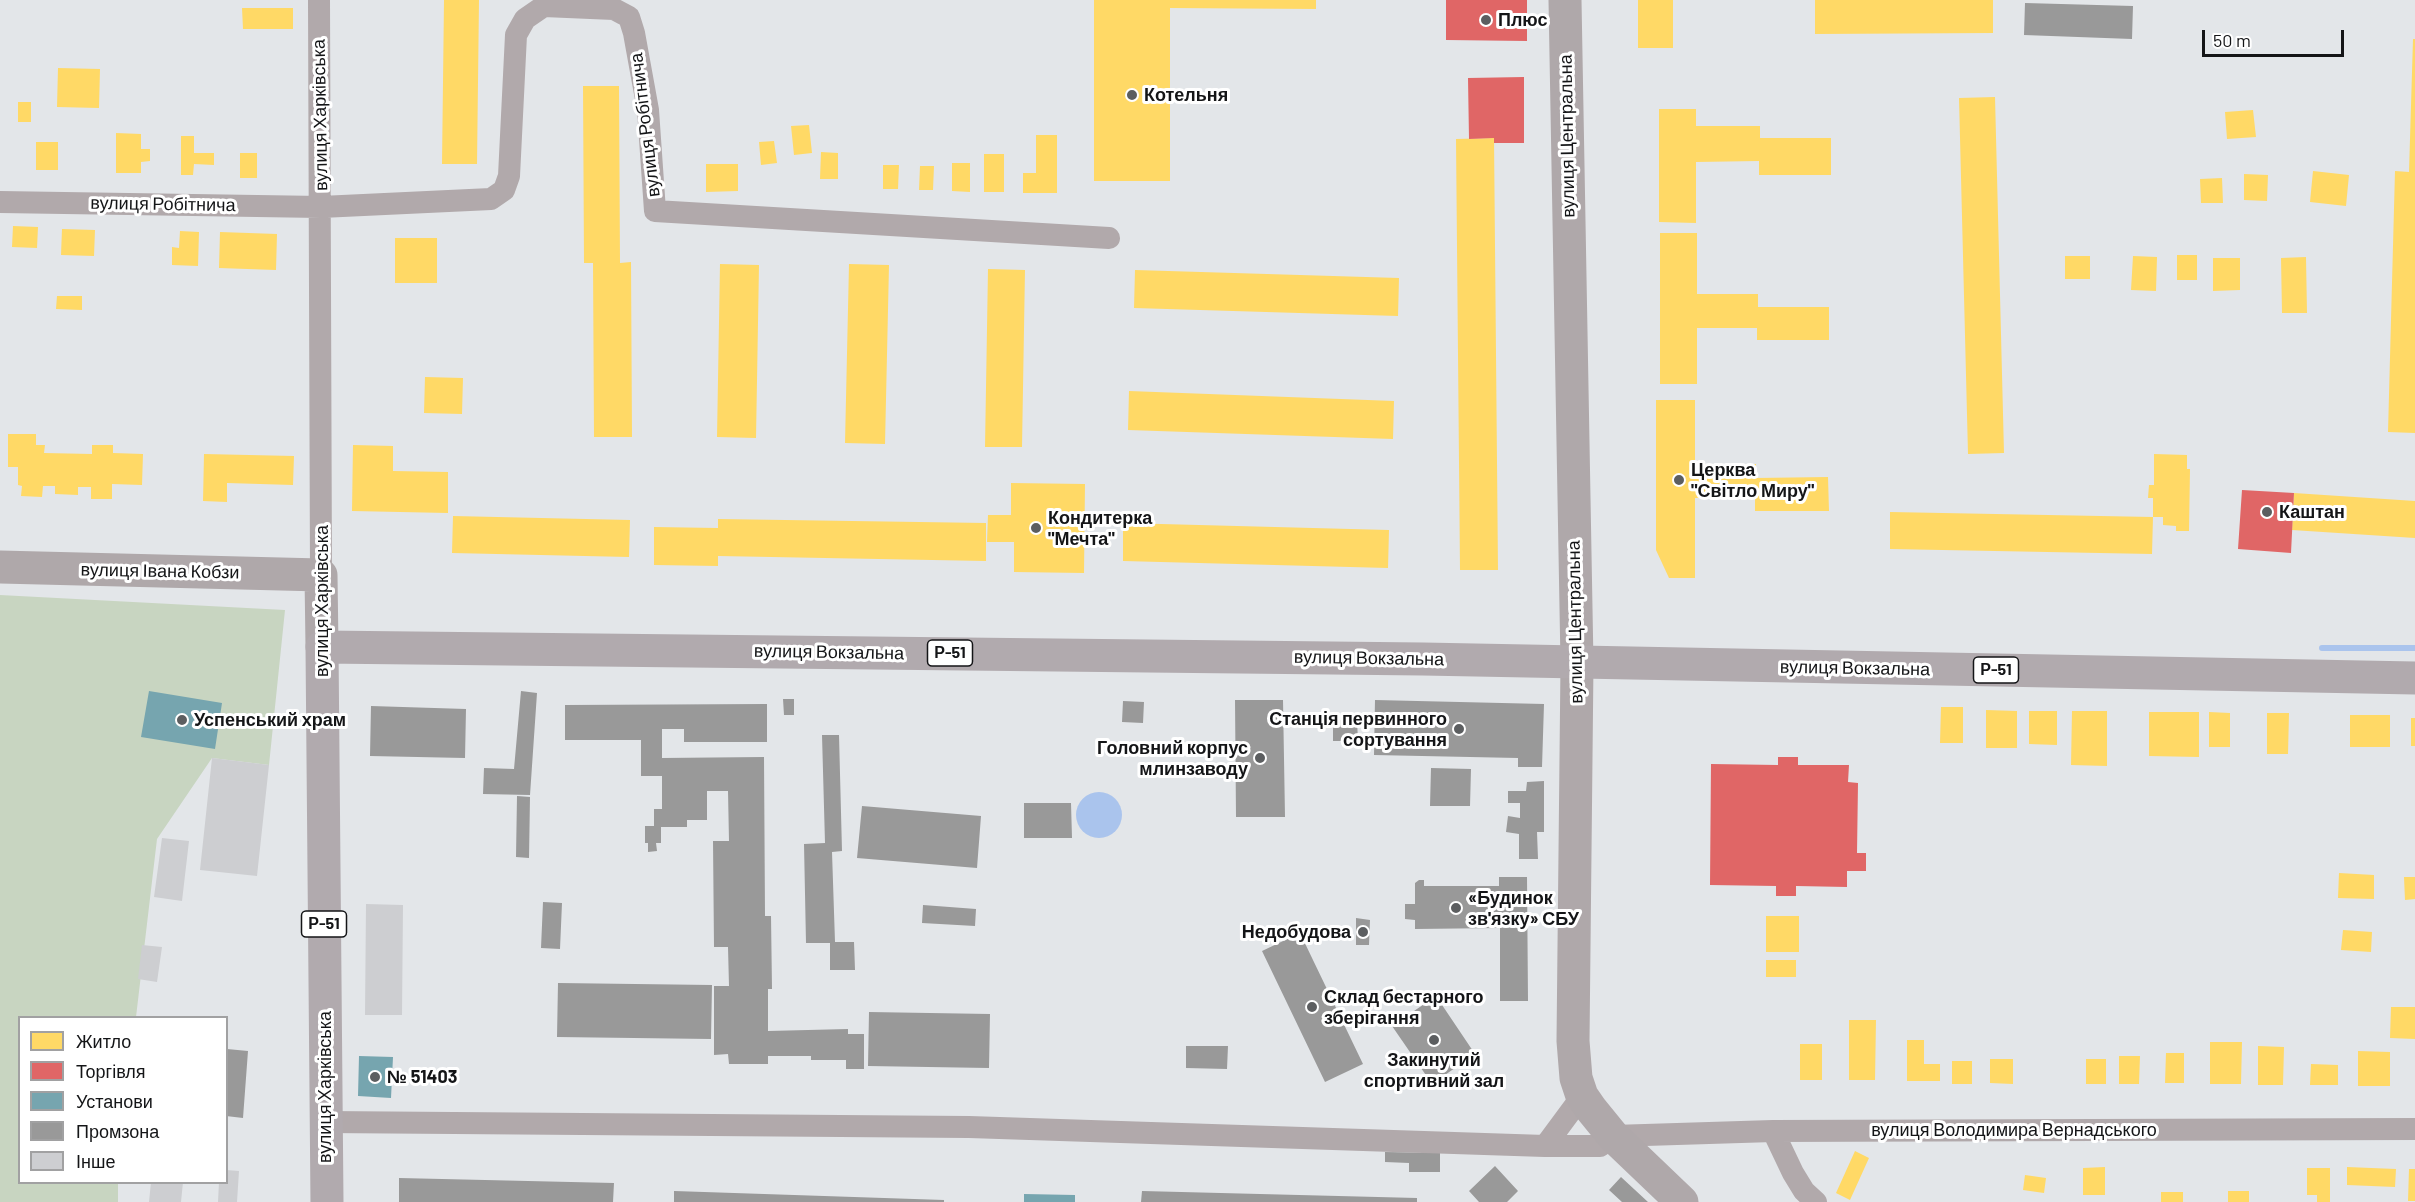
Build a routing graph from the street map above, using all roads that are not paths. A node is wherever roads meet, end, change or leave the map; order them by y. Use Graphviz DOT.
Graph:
graph roads {
  1 [pos="319,0"];
  2 [pos="1565,0"];
  3 [pos="0,202"];
  4 [pos="321,207"];
  5 [pos="1109,238"];
  6 [pos="0,567"];
  7 [pos="321,576"];
  8 [pos="322,647"];
  9 [pos="1577,663"];
  10 [pos="2415,678"];
  11 [pos="1582,1095"];
  12 [pos="325,1122"];
  13 [pos="2415,1129"];
  14 [pos="1773,1131"];
  15 [pos="1613,1136"];
  16 [pos="1545,1146"];
  17 [pos="327,1202"];
  18 [pos="1682,1202"];
  19 [pos="1816,1202"];
  1 -- 4 [label="street, вулиця Харківська"];
  2 -- 9 [label="street, вулиця Центральна"];
  3 -- 4 [label="street, вулиця Робітнича"];
  4 -- 5 [label="street, вулиця Робітнича"];
  4 -- 7 [label="street, вулиця Харківська"];
  6 -- 7 [label="street, вулиця Івана Кобзи"];
  7 -- 8 [label="street, вулиця Харківська / Р-51"];
  8 -- 9 [label="main road, вулиця Вокзальна / Р-51"];
  8 -- 12 [label="main road, вулиця Харківська / Р-51"];
  9 -- 10 [label="main road, вулиця Вокзальна / Р-51"];
  9 -- 11 [label="street, вулиця Центральна"];
  11 -- 15 [label="street, вулиця Центральна"];
  11 -- 16 [label="street"];
  12 -- 16 [label="street, вулиця Володимира Вернадського"];
  12 -- 17 [label="main road, вулиця Харківська / Р-51"];
  13 -- 14 [label="street, вулиця Володимира Вернадського"];
  14 -- 15 [label="street, вулиця Володимира Вернадського"];
  14 -- 19 [label="street"];
  15 -- 16 [label="street, вулиця Володимира Вернадського"];
  15 -- 18 [label="street, вулиця Центральна"];
}
